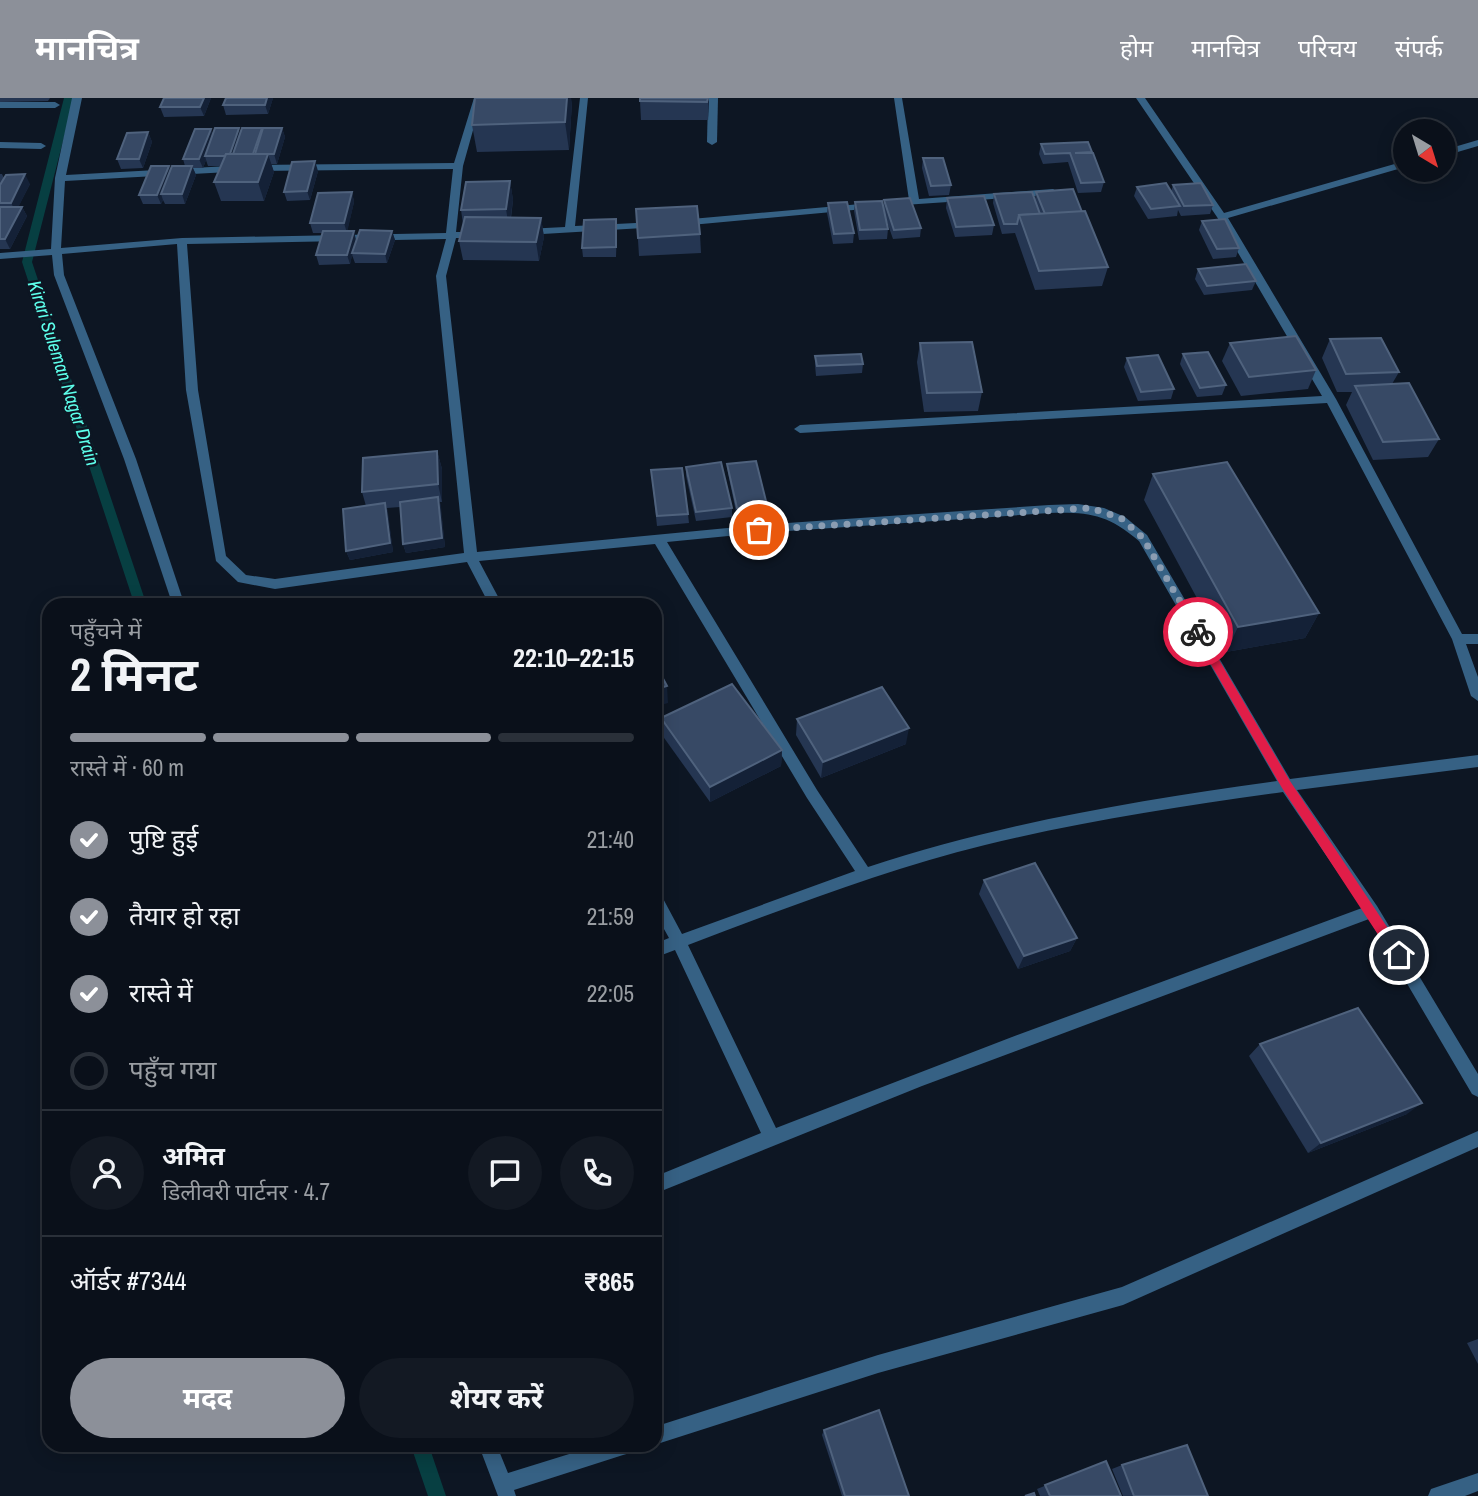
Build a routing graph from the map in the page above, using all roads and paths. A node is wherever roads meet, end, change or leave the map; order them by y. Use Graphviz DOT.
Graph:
graph roads {
  1 [pos="77,98"];
  2 [pos="478,98"];
  3 [pos="584,98"];
  4 [pos="713,98"];
  5 [pos="898,98"];
  6 [pos="1140,98"];
  7 [pos="0,105"];
  8 [pos="55,105"];
  9 [pos="712,142"];
  10 [pos="1478,143"];
  11 [pos="0,145"];
  12 [pos="41,146"];
  13 [pos="1456,149"];
  14 [pos="458,166"];
  15 [pos="1393,167"];
  16 [pos="60,178"];
  17 [pos="1065,191"];
  18 [pos="914,201"];
  19 [pos="1222,217"];
  20 [pos="570,230"];
  21 [pos="517,233"];
  22 [pos="491,234"];
  23 [pos="451,237"];
  24 [pos="182,242"];
  25 [pos="51,251"];
  26 [pos="0,256"];
  27 [pos="1329,400"];
  28 [pos="800,429"];
  29 [pos="660,541"];
  30 [pos="471,556"];
  31 [pos="176,598"];
  32 [pos="493,598"];
  33 [pos="1458,639"];
  34 [pos="1478,639"];
  35 [pos="1478,696"];
  36 [pos="1478,761"];
  37 [pos="1286,785"];
  38 [pos="864,873"];
  39 [pos="662,911"];
  40 [pos="1372,911"];
  41 [pos="679,942"];
  42 [pos="662,948"];
  43 [pos="1478,1089"];
  44 [pos="771,1136"];
  45 [pos="1478,1139"];
  46 [pos="662,1183"];
  47 [pos="662,1433"];
  48 [pos="490,1452"];
  49 [pos="607,1452"];
  50 [pos="1478,1482"];
  51 [pos="505,1490"];
  52 [pos="1438,1496"];
  1 -- 16 [label="street"];
  2 -- 14 [label="street"];
  3 -- 20 [label="street"];
  4 -- 9 [label="street"];
  5 -- 18 [label="street"];
  6 -- 19 [label="street"];
  7 -- 8 [label="street"];
  10 -- 13 [label="street"];
  11 -- 12 [label="street"];
  14 -- 16 [label="street"];
  14 -- 23 [label="street"];
  15 -- 19 [label="street"];
  16 -- 25 [label="street"];
  17 -- 18 [label="street"];
  18 -- 20 [label="street"];
  19 -- 27 [label="street"];
  20 -- 21 [label="street"];
  22 -- 23 [label="street"];
  23 -- 24 [label="street"];
  23 -- 30 [label="street"];
  24 -- 25 [label="street"];
  24 -- 30 [label="street"];
  25 -- 26 [label="street"];
  25 -- 31 [label="street"];
  27 -- 28 [label="street"];
  27 -- 33 [label="street"];
  29 -- 30 [label="street"];
  29 -- 37 [label="street"];
  29 -- 38 [label="street"];
  30 -- 32 [label="street"];
  33 -- 34 [label="street"];
  33 -- 35 [label="street"];
  36 -- 37 [label="street"];
  37 -- 38 [label="street"];
  37 -- 40 [label="street"];
  38 -- 41 [label="street"];
  39 -- 41 [label="street"];
  40 -- 43 [label="street"];
  40 -- 44 [label="street"];
  41 -- 42 [label="street"];
  41 -- 44 [label="street"];
  44 -- 46 [label="street"];
  45 -- 47 [label="street"];
  48 -- 51 [label="street"];
  49 -- 51 [label="street"];
  50 -- 52 [label="street"];
}
